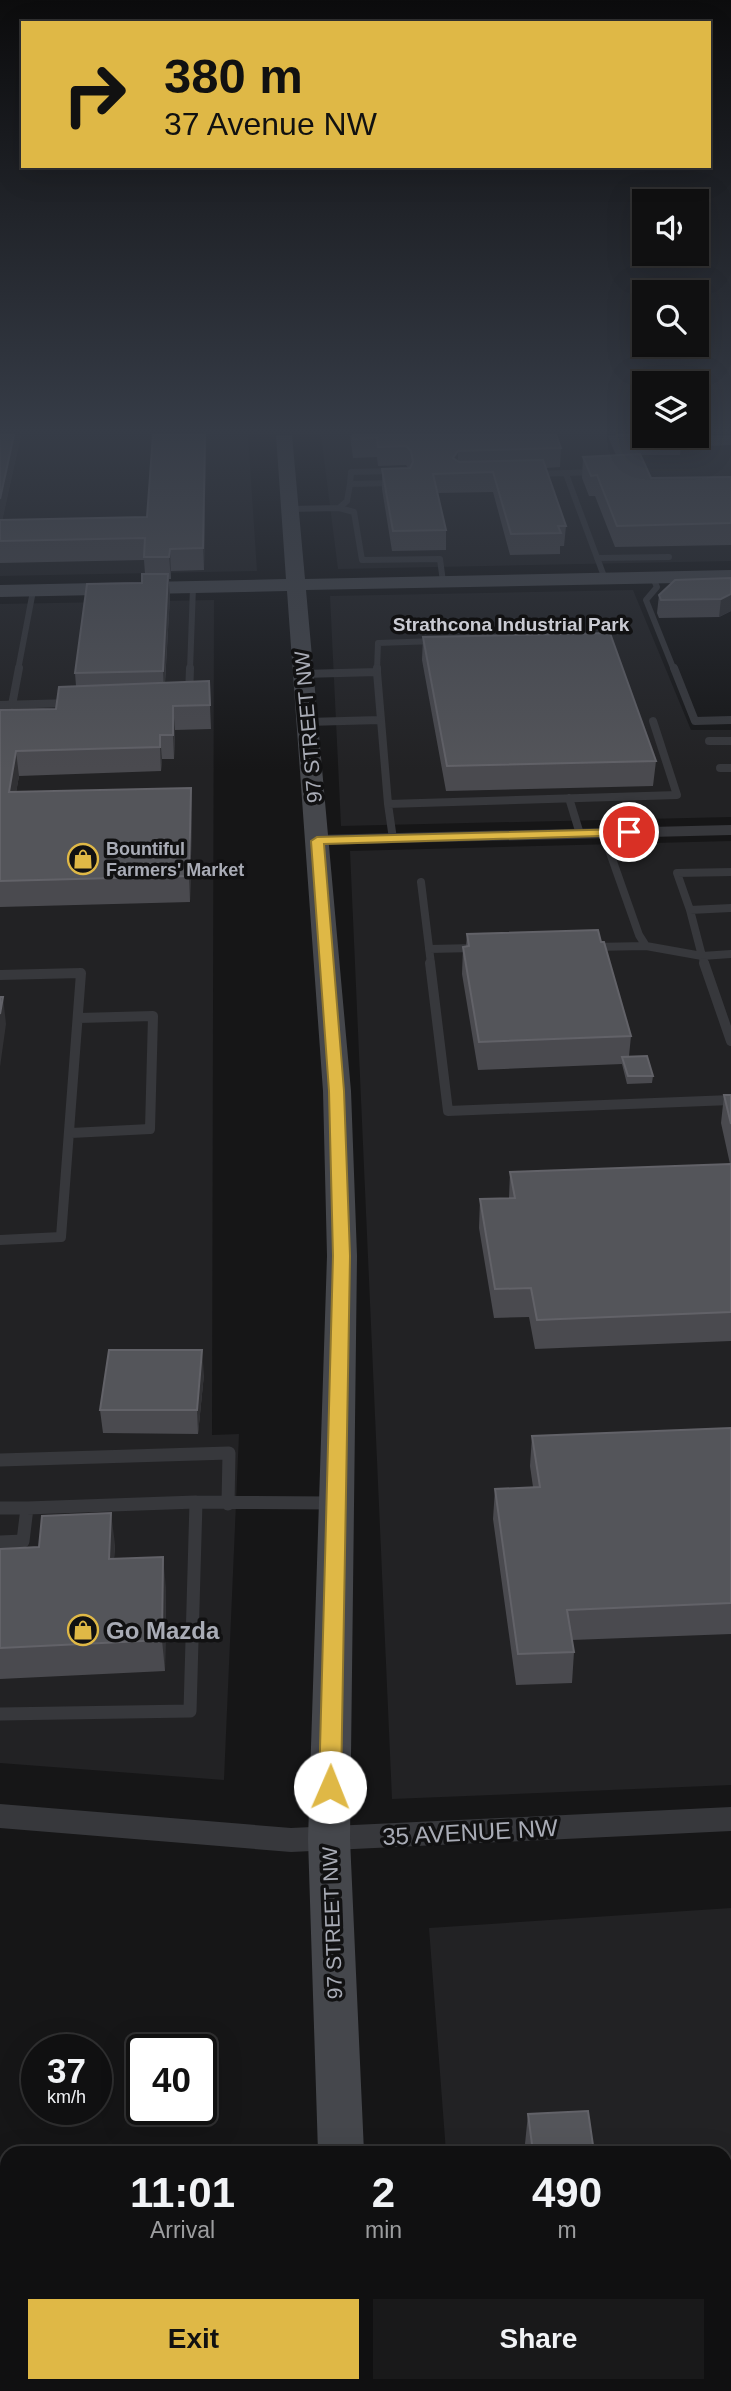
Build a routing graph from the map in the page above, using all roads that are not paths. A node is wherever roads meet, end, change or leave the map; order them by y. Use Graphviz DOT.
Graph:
graph roads {
  1 [pos="293,547"];
  2 [pos="360,547"];
  3 [pos="593,547"];
  4 [pos="669,557"];
  5 [pos="597,558"];
  6 [pos="731,576"];
  7 [pos="653,578"];
  8 [pos="605,579"];
  9 [pos="443,582"];
  10 [pos="296,585"];
  11 [pos="193,587"];
  12 [pos="0,591"];
  13 [pos="33,591"];
  14 [pos="447,640"];
  15 [pos="377,672"];
  16 [pos="303,674"];
  17 [pos="184,700"];
  18 [pos="80,703"];
  19 [pos="0,705"];
  20 [pos="12,705"];
  21 [pos="380,720"];
  22 [pos="731,720"];
  23 [pos="653,721"];
  24 [pos="307,723"];
  25 [pos="709,741"];
  26 [pos="731,741"];
  27 [pos="720,768"];
  28 [pos="731,768"];
  29 [pos="569,798"];
  30 [pos="388,804"];
  31 [pos="731,830"];
  32 [pos="603,833"];
  33 [pos="580,834"];
  34 [pos="393,839"];
  35 [pos="317,841"];
  36 [pos="731,872"];
  37 [pos="421,881"];
  38 [pos="731,908"];
  39 [pos="690,910"];
  40 [pos="646,946"];
  41 [pos="578,947"];
  42 [pos="483,948"];
  43 [pos="429,949"];
  44 [pos="731,954"];
  45 [pos="702,956"];
  46 [pos="0,975"];
  47 [pos="79,1018"];
  48 [pos="729,1029"];
  49 [pos="731,1041"];
  50 [pos="731,1100"];
  51 [pos="71,1133"];
  52 [pos="0,1240"];
  53 [pos="0,1460"];
  54 [pos="196,1502"];
  55 [pos="335,1503"];
  56 [pos="228,1504"];
  57 [pos="0,1508"];
  58 [pos="27,1508"];
  59 [pos="0,1542"];
  60 [pos="0,1714"];
  61 [pos="0,1816"];
  62 [pos="731,1819"];
  63 [pos="329,1839"];
  64 [pos="341,2146"];
  1 -- 10 [label="street, 97 STREET NW"];
  2 -- 9 [label="lane"];
  3 -- 5 [label="lane"];
  4 -- 5 [label="lane"];
  5 -- 8 [label="lane"];
  6 -- 7 [label="street"];
  7 -- 8 [label="street"];
  7 -- 22 [label="lane"];
  8 -- 9 [label="street"];
  9 -- 10 [label="street"];
  10 -- 11 [label="street"];
  10 -- 16 [label="street, 97 STREET NW"];
  11 -- 13 [label="street"];
  11 -- 17 [label="lane"];
  12 -- 13 [label="street"];
  13 -- 20 [label="lane"];
  14 -- 15 [label="lane"];
  15 -- 16 [label="lane"];
  15 -- 21 [label="lane"];
  16 -- 24 [label="street, 97 STREET NW"];
  18 -- 20 [label="lane"];
  19 -- 20 [label="lane"];
  21 -- 24 [label="lane"];
  21 -- 30 [label="lane"];
  23 -- 29 [label="lane"];
  24 -- 35 [label="street, 97 STREET NW"];
  25 -- 26 [label="lane"];
  27 -- 28 [label="lane"];
  29 -- 30 [label="lane"];
  29 -- 33 [label="lane"];
  30 -- 34 [label="lane"];
  31 -- 32 [label="street"];
  32 -- 33 [label="street"];
  32 -- 40 [label="lane"];
  33 -- 34 [label="street"];
  34 -- 35 [label="street"];
  35 -- 55 [label="street, 97 STREET NW"];
  36 -- 39 [label="lane"];
  37 -- 43 [label="lane"];
  38 -- 39 [label="lane"];
  39 -- 45 [label="lane"];
  40 -- 41 [label="lane"];
  40 -- 45 [label="lane"];
  42 -- 43 [label="lane"];
  43 -- 50 [label="lane"];
  44 -- 45 [label="lane"];
  45 -- 48 [label="lane"];
  46 -- 47 [label="lane"];
  47 -- 51 [label="lane"];
  47 -- 51 [label="lane"];
  48 -- 49 [label="lane"];
  51 -- 52 [label="lane"];
  53 -- 56 [label="lane"];
  54 -- 56 [label="lane"];
  54 -- 58 [label="lane"];
  54 -- 60 [label="lane"];
  55 -- 56 [label="lane"];
  55 -- 63 [label="street, 97 STREET NW"];
  57 -- 58 [label="lane"];
  58 -- 59 [label="lane"];
  61 -- 63 [label="street, 35 AVENUE NW"];
  62 -- 63 [label="street, 35 AVENUE NW"];
  63 -- 64 [label="street, 97 STREET NW"];
}
